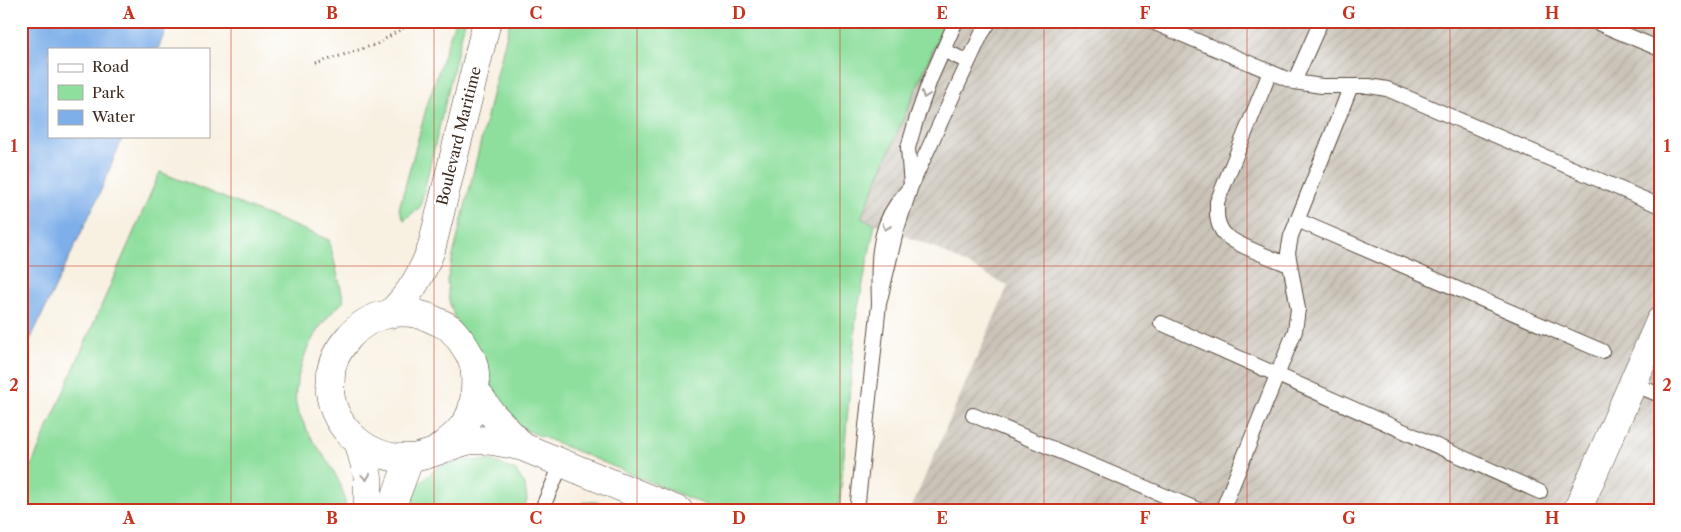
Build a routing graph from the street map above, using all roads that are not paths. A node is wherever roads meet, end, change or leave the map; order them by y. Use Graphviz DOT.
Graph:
graph roads {
  1 [pos="487,21"];
  2 [pos="956,21"];
  3 [pos="990,21"];
  4 [pos="1150,21"];
  5 [pos="1321,21"];
  6 [pos="1593,21"];
  7 [pos="1660,49"];
  8 [pos="943,50"];
  9 [pos="968,62"];
  10 [pos="1270,72"];
  11 [pos="1294,82"];
  12 [pos="1352,86"];
  13 [pos="911,186"];
  14 [pos="1660,206"];
  15 [pos="1297,220"];
  16 [pos="431,250"];
  17 [pos="1289,265"];
  18 [pos="390,314"];
  19 [pos="1660,321"];
  20 [pos="1161,323"];
  21 [pos="450,328"];
  22 [pos="1602,351"];
  23 [pos="1278,376"];
  24 [pos="1633,384"];
  25 [pos="476,391"];
  26 [pos="1660,395"];
  27 [pos="973,415"];
  28 [pos="359,444"];
  29 [pos="523,447"];
  30 [pos="423,454"];
  31 [pos="562,463"];
  32 [pos="1540,492"];
  33 [pos="1583,509"];
  34 [pos="368,511"];
  35 [pos="390,511"];
  36 [pos="541,511"];
  37 [pos="679,511"];
  38 [pos="858,511"];
  39 [pos="1201,511"];
  40 [pos="1222,511"];
  1 -- 16 [label="street, Boulevard Maritime"];
  2 -- 8 [label="lane"];
  3 -- 9 [label="lane"];
  4 -- 10 [label="lane"];
  5 -- 11 [label="lane"];
  6 -- 7 [label="lane"];
  8 -- 9 [label="lane"];
  8 -- 13 [label="lane, one-way"];
  9 -- 13 [label="lane"];
  10 -- 11 [label="lane"];
  10 -- 17 [label="lane"];
  11 -- 12 [label="lane"];
  12 -- 14 [label="lane"];
  12 -- 15 [label="lane"];
  13 -- 38 [label="lane"];
  15 -- 17 [label="lane"];
  15 -- 22 [label="lane"];
  16 -- 18 [label="street, Boulevard Maritime"];
  16 -- 21 [label="street, Boulevard Maritime"];
  17 -- 23 [label="lane"];
  18 -- 21 [label="street"];
  18 -- 28 [label="street"];
  19 -- 24 [label="street"];
  20 -- 23 [label="lane"];
  21 -- 25 [label="street"];
  23 -- 32 [label="lane"];
  23 -- 40 [label="lane"];
  24 -- 26 [label="lane"];
  24 -- 33 [label="street"];
  25 -- 29 [label="street"];
  25 -- 30 [label="street"];
  27 -- 39 [label="lane"];
  28 -- 30 [label="street"];
  28 -- 34 [label="street, one-way"];
  29 -- 30 [label="street"];
  29 -- 31 [label="street"];
  30 -- 35 [label="street"];
  31 -- 36 [label="lane"];
  31 -- 37 [label="street"];
}
